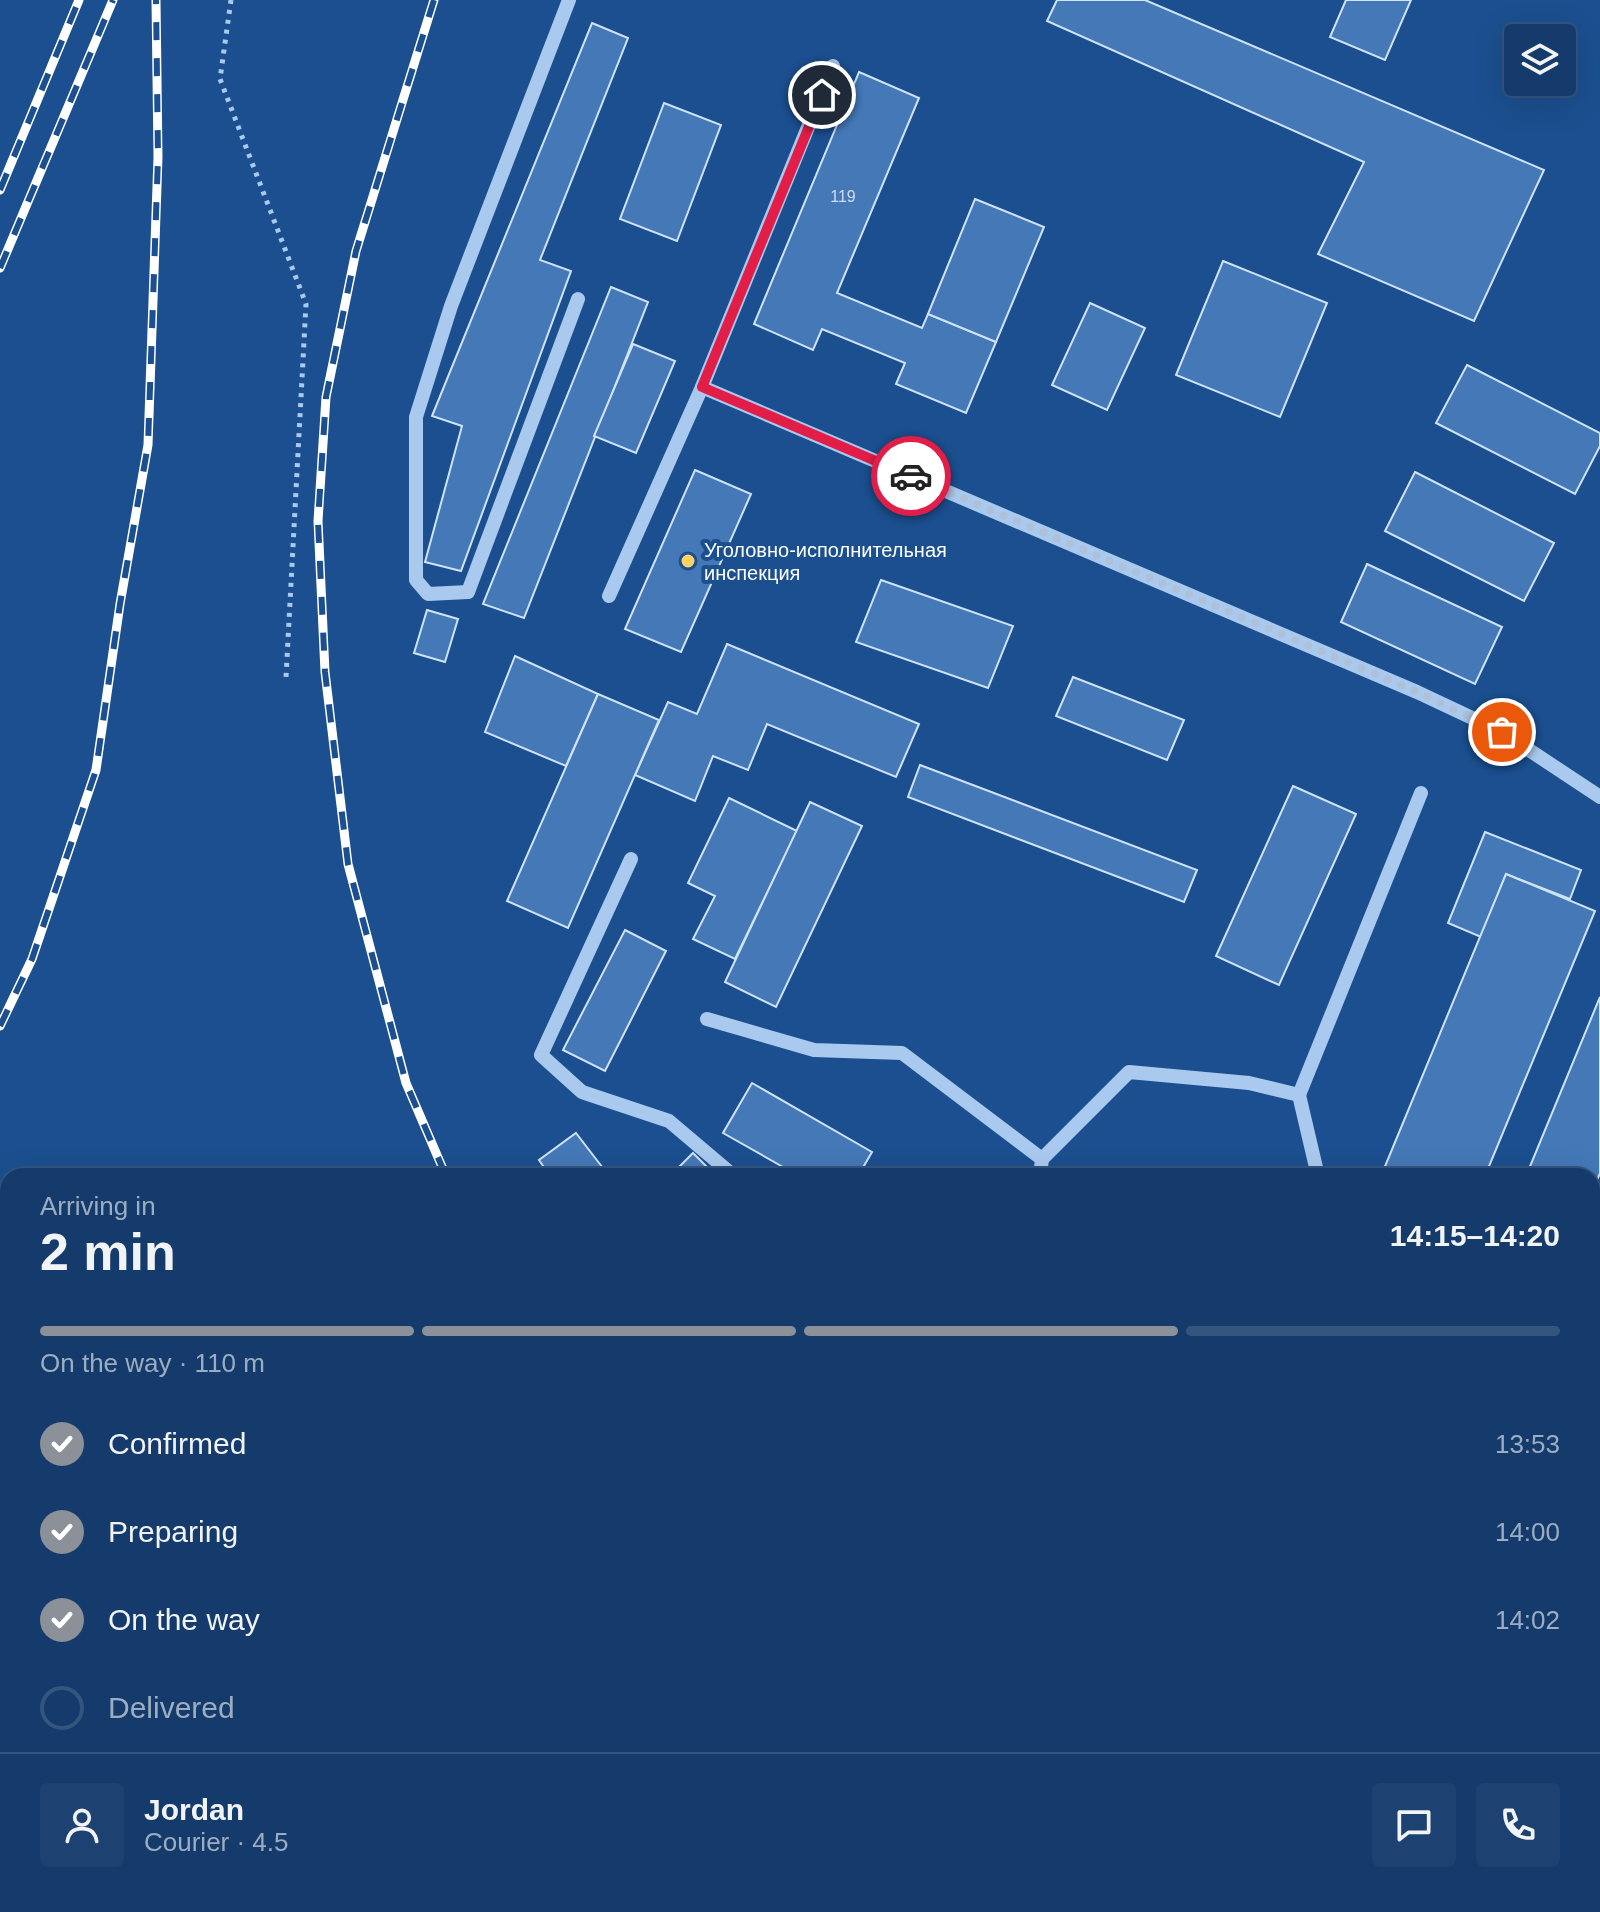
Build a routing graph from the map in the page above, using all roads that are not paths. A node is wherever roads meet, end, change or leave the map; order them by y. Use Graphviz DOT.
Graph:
graph roads {
  1 [pos="569,0"];
  2 [pos="833,66"];
  3 [pos="578,299"];
  4 [pos="702,387"];
  5 [pos="609,596"];
  6 [pos="1421,793"];
  7 [pos="1600,797"];
  8 [pos="631,859"];
  9 [pos="707,1019"];
  10 [pos="1299,1095"];
  11 [pos="1042,1159"];
  12 [pos="725,1168"];
  13 [pos="1041,1168"];
  14 [pos="1316,1168"];
  1 -- 3 [label="lane"];
  2 -- 4 [label="lane"];
  4 -- 5 [label="lane"];
  4 -- 7 [label="lane"];
  6 -- 10 [label="lane"];
  8 -- 12 [label="lane"];
  9 -- 11 [label="lane"];
  10 -- 11 [label="lane"];
  10 -- 14 [label="lane"];
  11 -- 13 [label="lane"];
}
